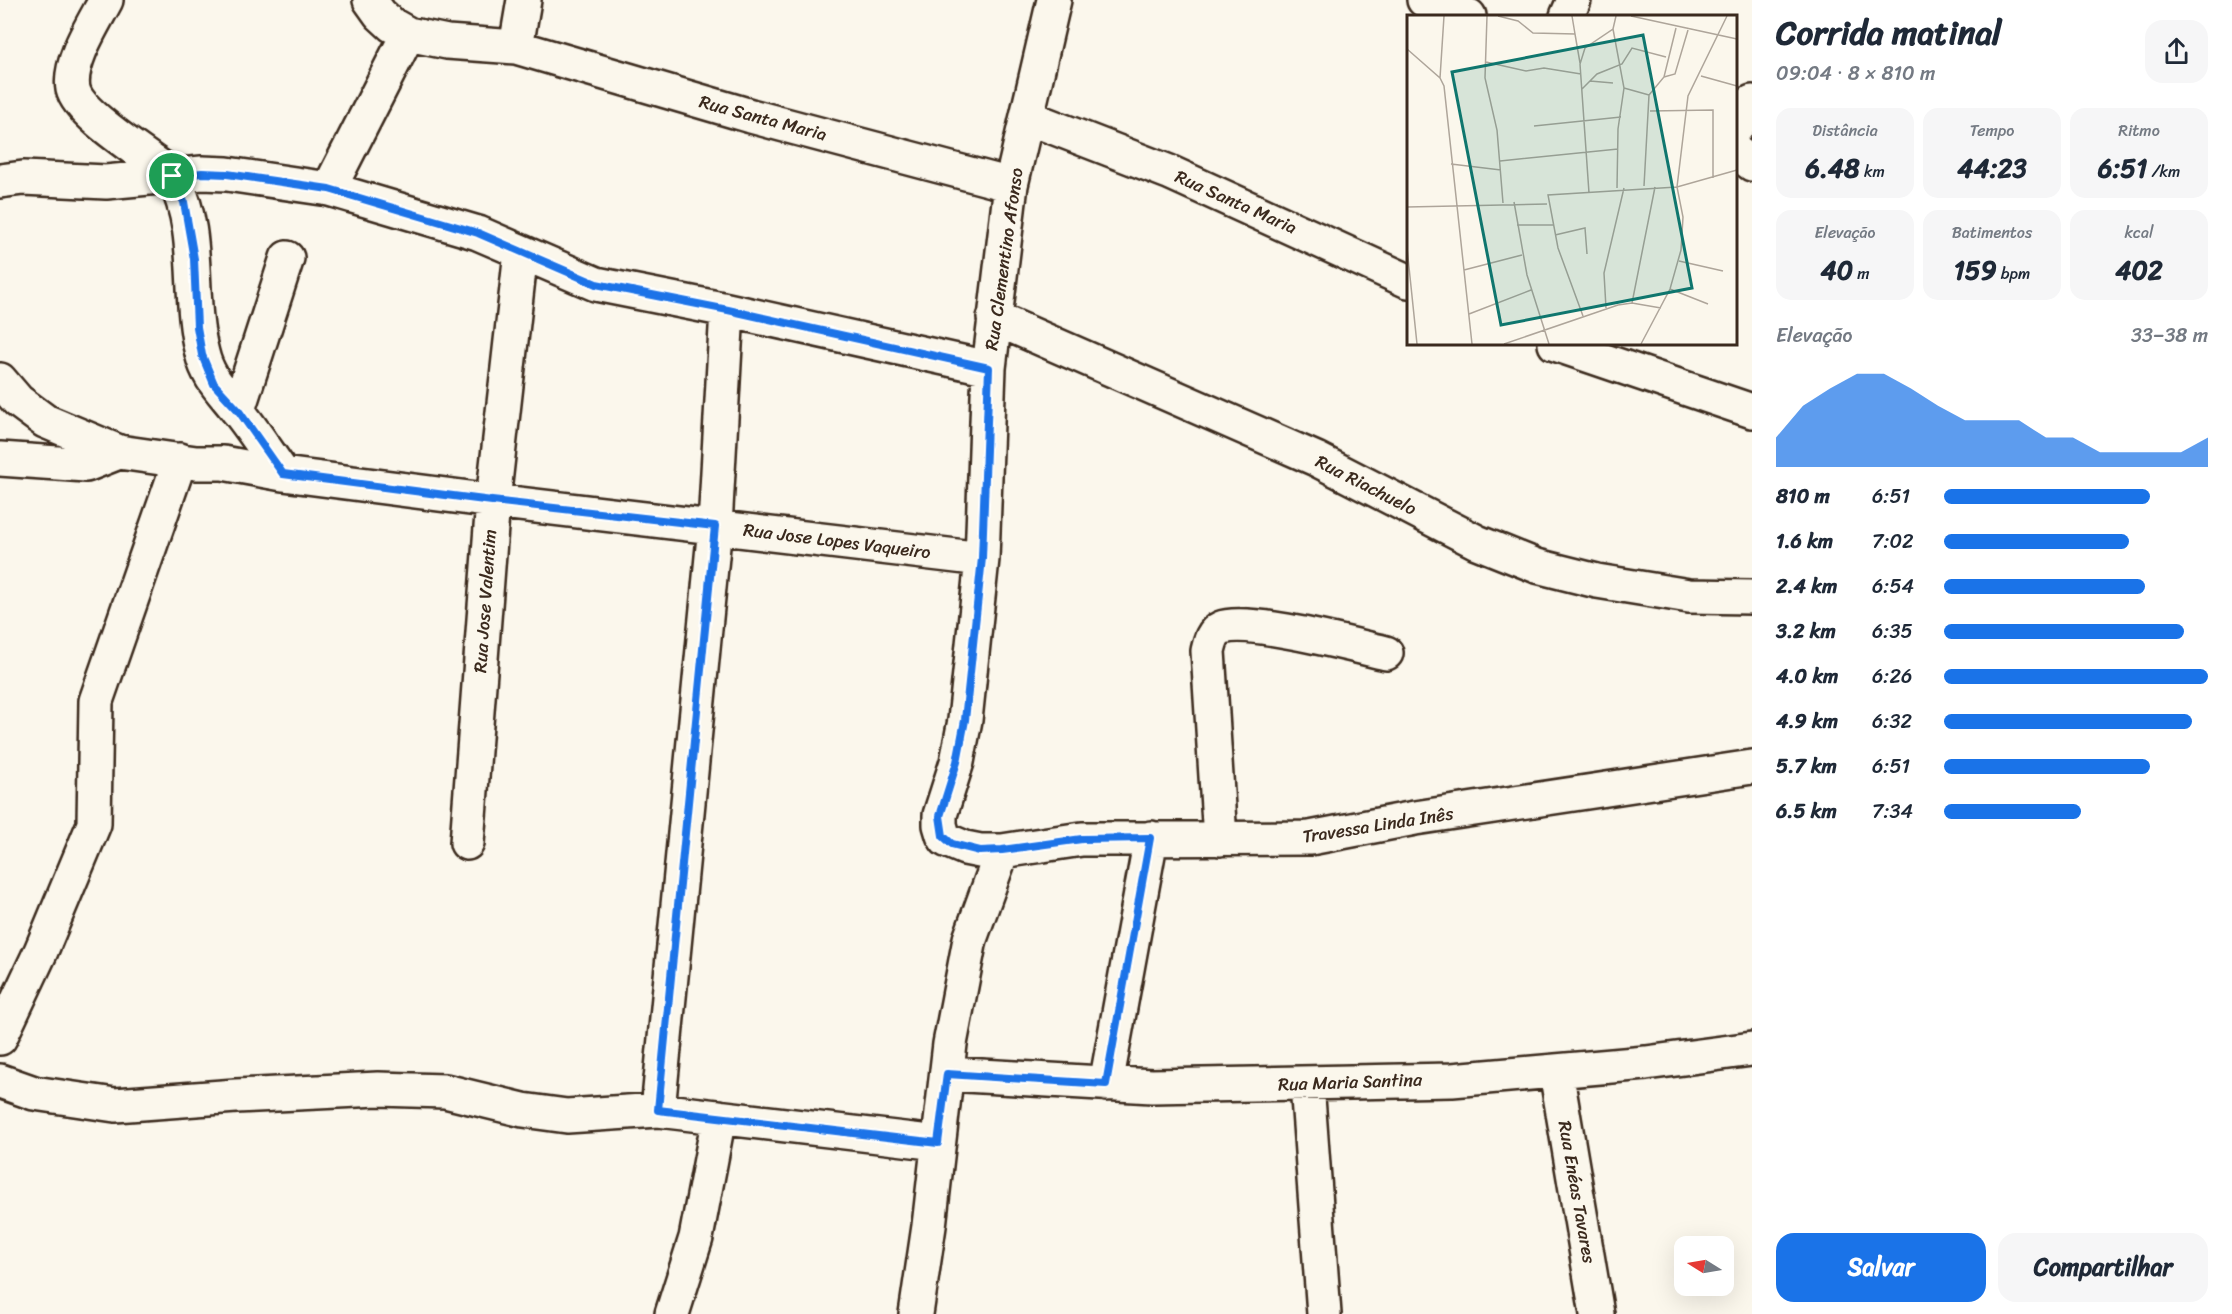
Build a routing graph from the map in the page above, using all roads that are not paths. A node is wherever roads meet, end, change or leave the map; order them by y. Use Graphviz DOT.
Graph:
graph roads {
  1 [pos="106,0"];
  2 [pos="370,0"];
  3 [pos="524,0"];
  4 [pos="1054,0"];
  5 [pos="1424,0"];
  6 [pos="1574,0"];
  7 [pos="1466,15"];
  8 [pos="1567,15"];
  9 [pos="408,34"];
  10 [pos="516,47"];
  11 [pos="1752,102"];
  12 [pos="1027,117"];
  13 [pos="1737,126"];
  14 [pos="1737,153"];
  15 [pos="1752,164"];
  16 [pos="172,176"];
  17 [pos="0,181"];
  18 [pos="1011,185"];
  19 [pos="329,189"];
  20 [pos="521,252"];
  21 [pos="287,258"];
  22 [pos="1407,281"];
  23 [pos="728,310"];
  24 [pos="994,318"];
  25 [pos="1558,345"];
  26 [pos="989,368"];
  27 [pos="0,380"];
  28 [pos="238,410"];
  29 [pos="1752,411"];
  30 [pos="119,452"];
  31 [pos="0,459"];
  32 [pos="180,460"];
  33 [pos="283,474"];
  34 [pos="492,501"];
  35 [pos="715,526"];
  36 [pos="982,558"];
  37 [pos="1752,597"];
  38 [pos="1386,653"];
  39 [pos="1752,767"];
  40 [pos="1150,838"];
  41 [pos="1220,839"];
  42 [pos="467,843"];
  43 [pos="1002,850"];
  44 [pos="0,1038"];
  45 [pos="1752,1049"];
  46 [pos="1556,1071"];
  47 [pos="947,1074"];
  48 [pos="0,1081"];
  49 [pos="1106,1084"];
  50 [pos="1307,1084"];
  51 [pos="658,1110"];
  52 [pos="719,1117"];
  53 [pos="938,1143"];
  54 [pos="672,1314"];
  55 [pos="916,1314"];
  56 [pos="1324,1314"];
  57 [pos="1598,1314"];
  1 -- 16 [label="street"];
  2 -- 9 [label="street"];
  3 -- 10 [label="street"];
  4 -- 12 [label="street, Rua Clementino Afonso"];
  5 -- 7 [label="street"];
  6 -- 8 [label="street"];
  9 -- 10 [label="street, Rua Santa Maria"];
  9 -- 19 [label="street"];
  10 -- 18 [label="street, Rua Santa Maria"];
  11 -- 13 [label="street"];
  12 -- 18 [label="street, Rua Clementino Afonso"];
  12 -- 22 [label="street, Rua Santa Maria"];
  14 -- 15 [label="street"];
  16 -- 17 [label="street"];
  16 -- 19 [label="street"];
  16 -- 28 [label="street"];
  18 -- 24 [label="street, Rua Clementino Afonso"];
  19 -- 20 [label="street"];
  20 -- 23 [label="street"];
  20 -- 34 [label="street, Rua Jose Valentim"];
  21 -- 28 [label="street"];
  23 -- 26 [label="street"];
  23 -- 35 [label="street"];
  24 -- 26 [label="street, Rua Clementino Afonso"];
  24 -- 37 [label="street, Rua Riachuelo"];
  25 -- 29 [label="street"];
  26 -- 36 [label="street, Rua Clementino Afonso"];
  27 -- 30 [label="street, Rua Jose Lopes Vaqueiro"];
  28 -- 33 [label="street"];
  30 -- 31 [label="street"];
  30 -- 32 [label="street, Rua Jose Lopes Vaqueiro"];
  32 -- 33 [label="street, Rua Jose Lopes Vaqueiro"];
  32 -- 44 [label="street"];
  33 -- 34 [label="street, Rua Jose Lopes Vaqueiro"];
  34 -- 35 [label="street, Rua Jose Lopes Vaqueiro"];
  34 -- 42 [label="street, Rua Jose Valentim"];
  35 -- 36 [label="street, Rua Jose Lopes Vaqueiro"];
  35 -- 51 [label="street"];
  36 -- 43 [label="street, Rua Clementino Afonso"];
  38 -- 41 [label="street"];
  39 -- 41 [label="street, Travessa Linda Inês"];
  40 -- 41 [label="street, Travessa Linda Inês"];
  40 -- 43 [label="street, Travessa Linda Inês"];
  40 -- 49 [label="street"];
  43 -- 47 [label="street"];
  45 -- 46 [label="street, Rua Maria Santina"];
  46 -- 50 [label="street, Rua Maria Santina"];
  46 -- 57 [label="street, Rua Enéas Tavares"];
  47 -- 49 [label="street, Rua Maria Santina"];
  47 -- 53 [label="street"];
  48 -- 51 [label="street"];
  49 -- 50 [label="street, Rua Maria Santina"];
  50 -- 56 [label="street"];
  51 -- 52 [label="street"];
  52 -- 53 [label="street"];
  52 -- 54 [label="street"];
  53 -- 55 [label="street"];
}
